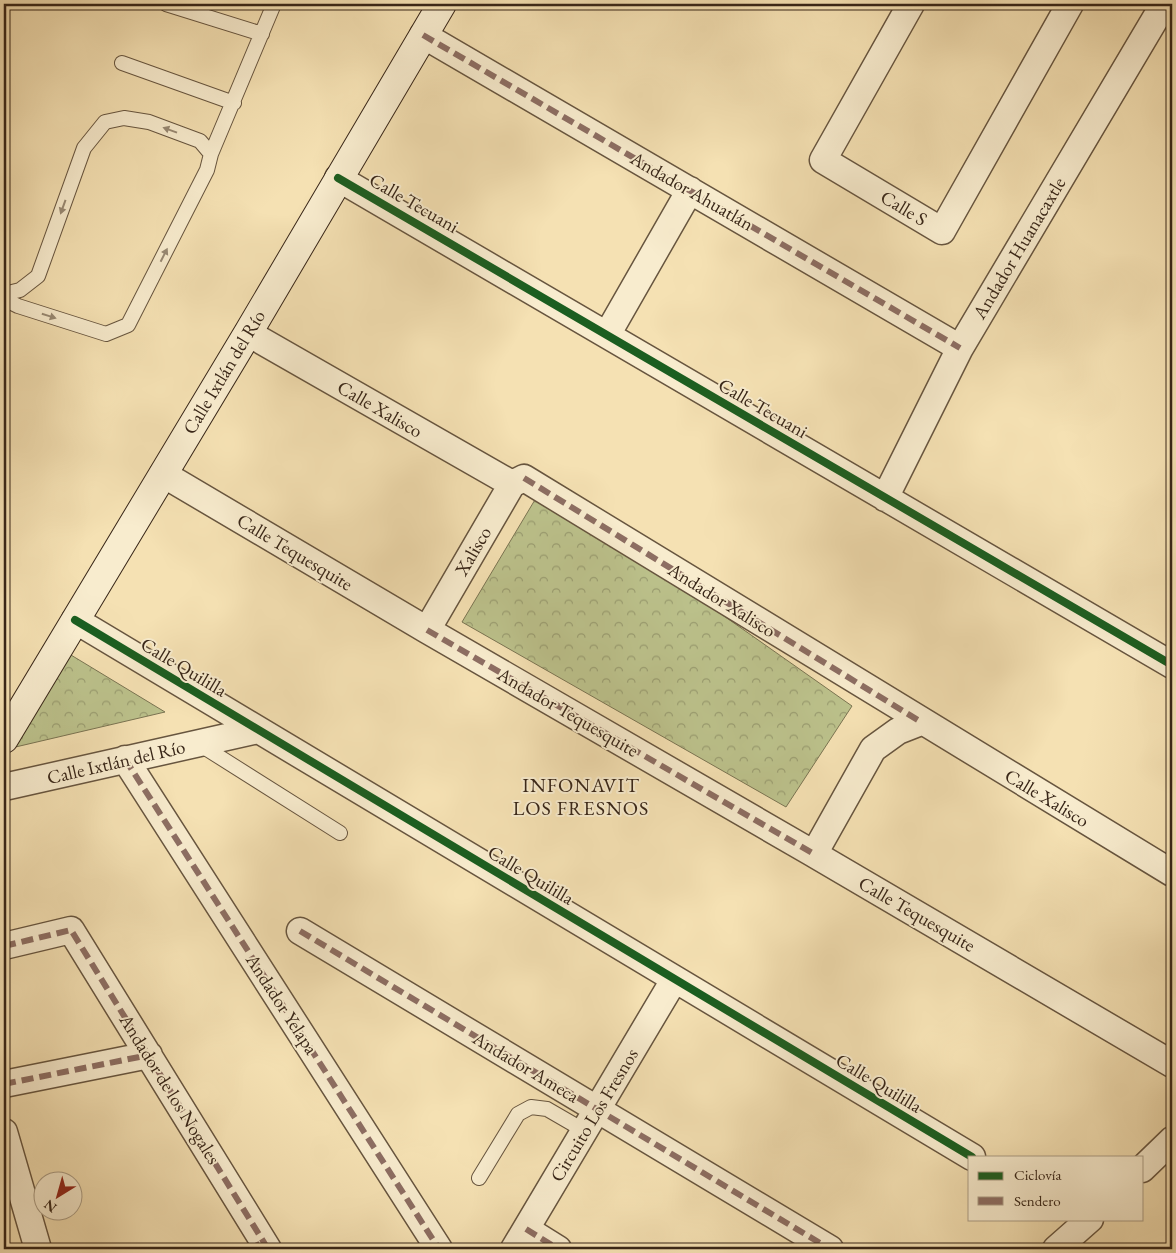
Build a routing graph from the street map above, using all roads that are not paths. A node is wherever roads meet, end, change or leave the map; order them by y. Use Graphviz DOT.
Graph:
graph roads {
  1 [pos="166,4"];
  2 [pos="274,4"];
  3 [pos="442,4"];
  4 [pos="911,4"];
  5 [pos="1070,4"];
  6 [pos="1164,4"];
  7 [pos="262,34"];
  8 [pos="423,35"];
  9 [pos="122,63"];
  10 [pos="234,103"];
  11 [pos="211,154"];
  12 [pos="338,178"];
  13 [pos="690,190"];
  14 [pos="4,294"];
  15 [pos="4,299"];
  16 [pos="248,333"];
  17 [pos="607,335"];
  18 [pos="960,348"];
  19 [pos="164,474"];
  20 [pos="518,481"];
  21 [pos="885,498"];
  22 [pos="75,620"];
  23 [pos="427,630"];
  24 [pos="1172,665"];
  25 [pos="921,722"];
  26 [pos="258,730"];
  27 [pos="4,740"];
  28 [pos="198,744"];
  29 [pos="125,760"];
  30 [pos="4,787"];
  31 [pos="340,833"];
  32 [pos="814,854"];
  33 [pos="1172,874"];
  34 [pos="300,931"];
  35 [pos="4,946"];
  36 [pos="674,980"];
  37 [pos="149,1054"];
  38 [pos="1172,1064"];
  39 [pos="4,1084"];
  40 [pos="591,1120"];
  41 [pos="4,1132"];
  42 [pos="1172,1140"];
  43 [pos="970,1156"];
  44 [pos="1144,1167"];
  45 [pos="479,1178"];
  46 [pos="1084,1221"];
  47 [pos="520,1239"];
  48 [pos="260,1247"];
  49 [pos="38,1249"];
  50 [pos="439,1249"];
  51 [pos="558,1249"];
  52 [pos="830,1249"];
  53 [pos="1056,1249"];
  1 -- 7 [label="lane"];
  2 -- 7 [label="lane"];
  3 -- 8 [label="street, Calle Ixtlán del Río"];
  4 -- 5 [label="street, Calle S"];
  6 -- 18 [label="street, Andador Huanacaxtle"];
  7 -- 10 [label="lane"];
  8 -- 12 [label="street, Calle Ixtlán del Río"];
  8 -- 13 [label="street, Andador Ahuatlán"];
  9 -- 10 [label="lane"];
  10 -- 11 [label="lane"];
  11 -- 14 [label="lane, one-way"];
  15 -- 11 [label="lane, one-way"];
  12 -- 16 [label="street, Calle Ixtlán del Río"];
  12 -- 17 [label="street, Calle Tecuani"];
  13 -- 17 [label="street"];
  13 -- 18 [label="street, Andador Ahuatlán"];
  16 -- 19 [label="street, Calle Ixtlán del Río"];
  16 -- 20 [label="street, Calle Xalisco"];
  17 -- 21 [label="street, Calle Tecuani"];
  18 -- 21 [label="street, Andador Huanacaxtle"];
  19 -- 22 [label="street, Calle Ixtlán del Río"];
  19 -- 23 [label="street, Calle Tequesquite"];
  20 -- 23 [label="street, Xalisco"];
  20 -- 25 [label="street, Andador Xalisco"];
  21 -- 24 [label="street, Calle Tecuani"];
  22 -- 26 [label="street, Calle Quililla"];
  22 -- 27 [label="street, Calle Ixtlán del Río"];
  23 -- 32 [label="street, Andador Tequesquite"];
  25 -- 32 [label="street"];
  25 -- 33 [label="street, Calle Xalisco"];
  26 -- 28 [label="street, Calle Ixtlán del Río"];
  26 -- 36 [label="street, Calle Quililla"];
  28 -- 29 [label="street, Calle Ixtlán del Río"];
  28 -- 31 [label="lane"];
  29 -- 30 [label="street, Calle Ixtlán del Río"];
  29 -- 50 [label="street, Andador Yelapa"];
  32 -- 38 [label="street, Calle Tequesquite"];
  34 -- 40 [label="street, Andador Ameca"];
  35 -- 37 [label="street, Andador de los Nogales"];
  36 -- 40 [label="street, Circuito Los Fresnos"];
  36 -- 43 [label="street, Calle Quililla"];
  37 -- 39 [label="street"];
  37 -- 48 [label="street, Andador de los Nogales"];
  40 -- 45 [label="lane"];
  40 -- 47 [label="street, Circuito Los Fresnos"];
  40 -- 52 [label="street, Andador Ameca"];
  41 -- 49 [label="street"];
  42 -- 44 [label="street"];
  46 -- 53 [label="street"];
  47 -- 51 [label="street"];
}
